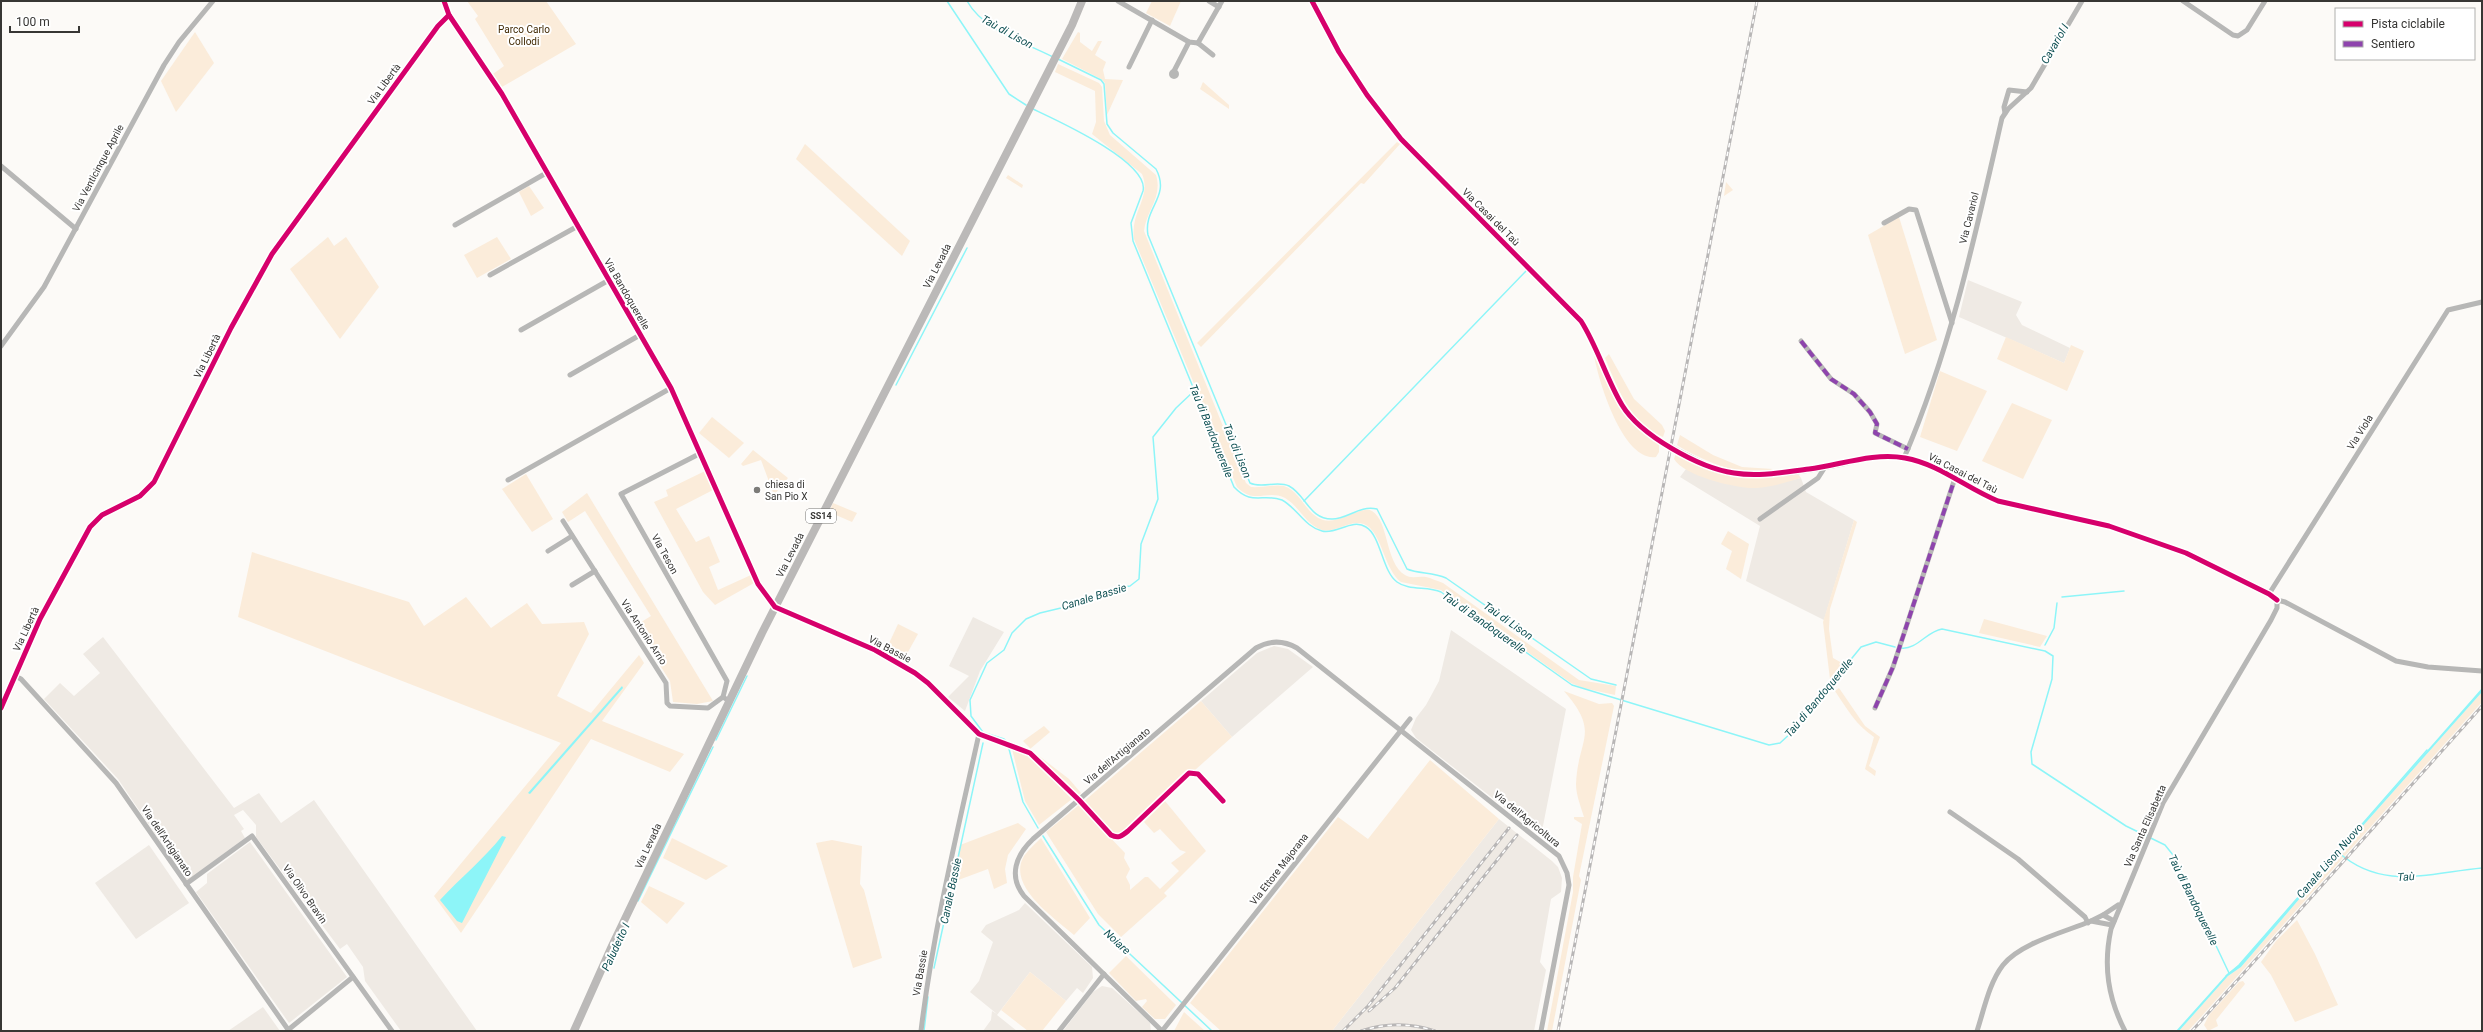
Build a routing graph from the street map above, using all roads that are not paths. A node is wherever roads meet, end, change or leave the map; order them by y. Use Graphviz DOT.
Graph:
graph roads {
  1 [pos="213,1"];
  2 [pos="444,1"];
  3 [pos="1082,1"];
  4 [pos="1118,1"];
  5 [pos="1209,1"];
  6 [pos="1222,1"];
  7 [pos="1312,1"];
  8 [pos="2082,1"];
  9 [pos="2183,1"];
  10 [pos="2265,1"];
  11 [pos="1219,7"];
  12 [pos="449,15"];
  13 [pos="1152,20"];
  14 [pos="1189,42"];
  15 [pos="1198,43"];
  16 [pos="1214,55"];
  17 [pos="1128,67"];
  18 [pos="1174,71"];
  19 [pos="2027,92"];
  20 [pos="2005,113"];
  21 [pos="1,166"];
  22 [pos="548,172"];
  23 [pos="1884,222"];
  24 [pos="455,224"];
  25 [pos="578,226"];
  26 [pos="76,229"];
  27 [pos="490,275"];
  28 [pos="609,280"];
  29 [pos="2482,302"];
  30 [pos="1952,323"];
  31 [pos="521,330"];
  32 [pos="640,335"];
  33 [pos="1801,341"];
  34 [pos="1,346"];
  35 [pos="570,375"];
  36 [pos="671,388"];
  37 [pos="1908,448"];
  38 [pos="701,453"];
  39 [pos="1904,458"];
  40 [pos="1825,467"];
  41 [pos="1955,478"];
  42 [pos="508,480"];
  43 [pos="1760,519"];
  44 [pos="563,521"];
  45 [pos="572,536"];
  46 [pos="548,551"];
  47 [pos="595,571"];
  48 [pos="572,585"];
  49 [pos="2269,594"];
  50 [pos="2276,600"];
  51 [pos="775,607"];
  52 [pos="2482,671"];
  53 [pos="14,676"];
  54 [pos="726,699"];
  55 [pos="1,708"];
  56 [pos="1875,708"];
  57 [pos="1410,719"];
  58 [pos="1400,730"];
  59 [pos="979,734"];
  60 [pos="1079,800"];
  61 [pos="1223,801"];
  62 [pos="1950,812"];
  63 [pos="186,884"];
  64 [pos="2120,903"];
  65 [pos="2103,915"];
  66 [pos="2089,922"];
  67 [pos="2113,923"];
  68 [pos="2102,925"];
  69 [pos="2109,935"];
  70 [pos="1104,974"];
  71 [pos="353,977"];
  72 [pos="289,1031"];
  73 [pos="392,1031"];
  74 [pos="574,1031"];
  75 [pos="921,1031"];
  76 [pos="1059,1031"];
  77 [pos="1162,1031"];
  78 [pos="1541,1031"];
  79 [pos="1977,1031"];
  80 [pos="2125,1031"];
  1 -- 26 [label="street, Via Venticinque Aprile"];
  2 -- 12 [label="street, Via Bandoquerelle"];
  3 -- 51 [label="main road, Via Levada / SS14"];
  4 -- 13 [label="street"];
  5 -- 11 [label="street"];
  6 -- 11 [label="street"];
  7 -- 40 [label="street, Via Casai del Taù, bridge"];
  8 -- 19 [label="street"];
  9 -- 10 [label="street"];
  11 -- 15 [label="street"];
  12 -- 22 [label="street, Via Bandoquerelle"];
  12 -- 53 [label="street, Via Libertà"];
  13 -- 14 [label="street"];
  13 -- 17 [label="street"];
  14 -- 15 [label="street"];
  14 -- 18 [label="street"];
  15 -- 16 [label="street"];
  19 -- 20 [label="street"];
  19 -- 20 [label="street, Via Cavariol"];
  20 -- 30 [label="street, Via Cavariol"];
  21 -- 26 [label="street"];
  22 -- 24 [label="street"];
  22 -- 25 [label="street, Via Bandoquerelle"];
  23 -- 30 [label="street"];
  25 -- 27 [label="street"];
  25 -- 28 [label="street, Via Bandoquerelle"];
  26 -- 34 [label="street, Via Venticinque Aprile"];
  28 -- 31 [label="street"];
  28 -- 32 [label="street, Via Bandoquerelle"];
  29 -- 49 [label="street, Via Viola"];
  30 -- 37 [label="street, Via Cavariol"];
  32 -- 35 [label="street"];
  32 -- 36 [label="street, Via Bandoquerelle"];
  33 -- 37 [label="street"];
  36 -- 38 [label="street, Via Bandoquerelle"];
  36 -- 42 [label="street"];
  37 -- 39 [label="street, Via Cavariol"];
  38 -- 51 [label="street, Via Bandoquerelle"];
  38 -- 54 [label="street, Via Teson"];
  39 -- 40 [label="street, Via Casai del Taù"];
  39 -- 41 [label="street, Via Casai del Taù"];
  40 -- 43 [label="street"];
  41 -- 49 [label="street, Via Casai del Taù"];
  41 -- 56 [label="street"];
  44 -- 45 [label="street, Via Antonio Arrio"];
  45 -- 46 [label="street"];
  45 -- 47 [label="street, Via Antonio Arrio"];
  47 -- 48 [label="street"];
  47 -- 54 [label="street, Via Antonio Arrio"];
  49 -- 50 [label="street, Via Casai del Taù"];
  50 -- 52 [label="street, Via Casai del Taù"];
  50 -- 64 [label="street, Via Santa Elisabetta"];
  51 -- 54 [label="main road, Via Levada / SS14"];
  51 -- 59 [label="street, Via Bassie"];
  53 -- 55 [label="street, Via Libertà"];
  53 -- 63 [label="street, Via dell'Artigianato"];
  54 -- 74 [label="main road, Via Levada / SS14"];
  57 -- 58 [label="street, Via Ettore Majorana"];
  58 -- 60 [label="street, Via dell'Artigianato"];
  58 -- 77 [label="street, Via Ettore Majorana"];
  58 -- 78 [label="street, Via dell'Agricoltura"];
  59 -- 60 [label="street"];
  59 -- 75 [label="street, Via Bassie"];
  60 -- 61 [label="street"];
  60 -- 70 [label="street, Via dell'Artigianato"];
  62 -- 66 [label="street"];
  63 -- 71 [label="street, Via Olivo Bravin"];
  63 -- 72 [label="street, Via dell'Artigianato"];
  64 -- 65 [label="street"];
  64 -- 67 [label="street, Via Santa Elisabetta"];
  65 -- 66 [label="street"];
  65 -- 67 [label="street"];
  66 -- 68 [label="street"];
  66 -- 79 [label="street"];
  67 -- 68 [label="street"];
  67 -- 69 [label="street, Via Santa Elisabetta"];
  68 -- 69 [label="street"];
  69 -- 80 [label="street, Via Santa Elisabetta"];
  70 -- 76 [label="street"];
  70 -- 77 [label="street, Via dell'Artigianato"];
  71 -- 72 [label="street"];
  71 -- 73 [label="street, Via Olivo Bravin"];
}
